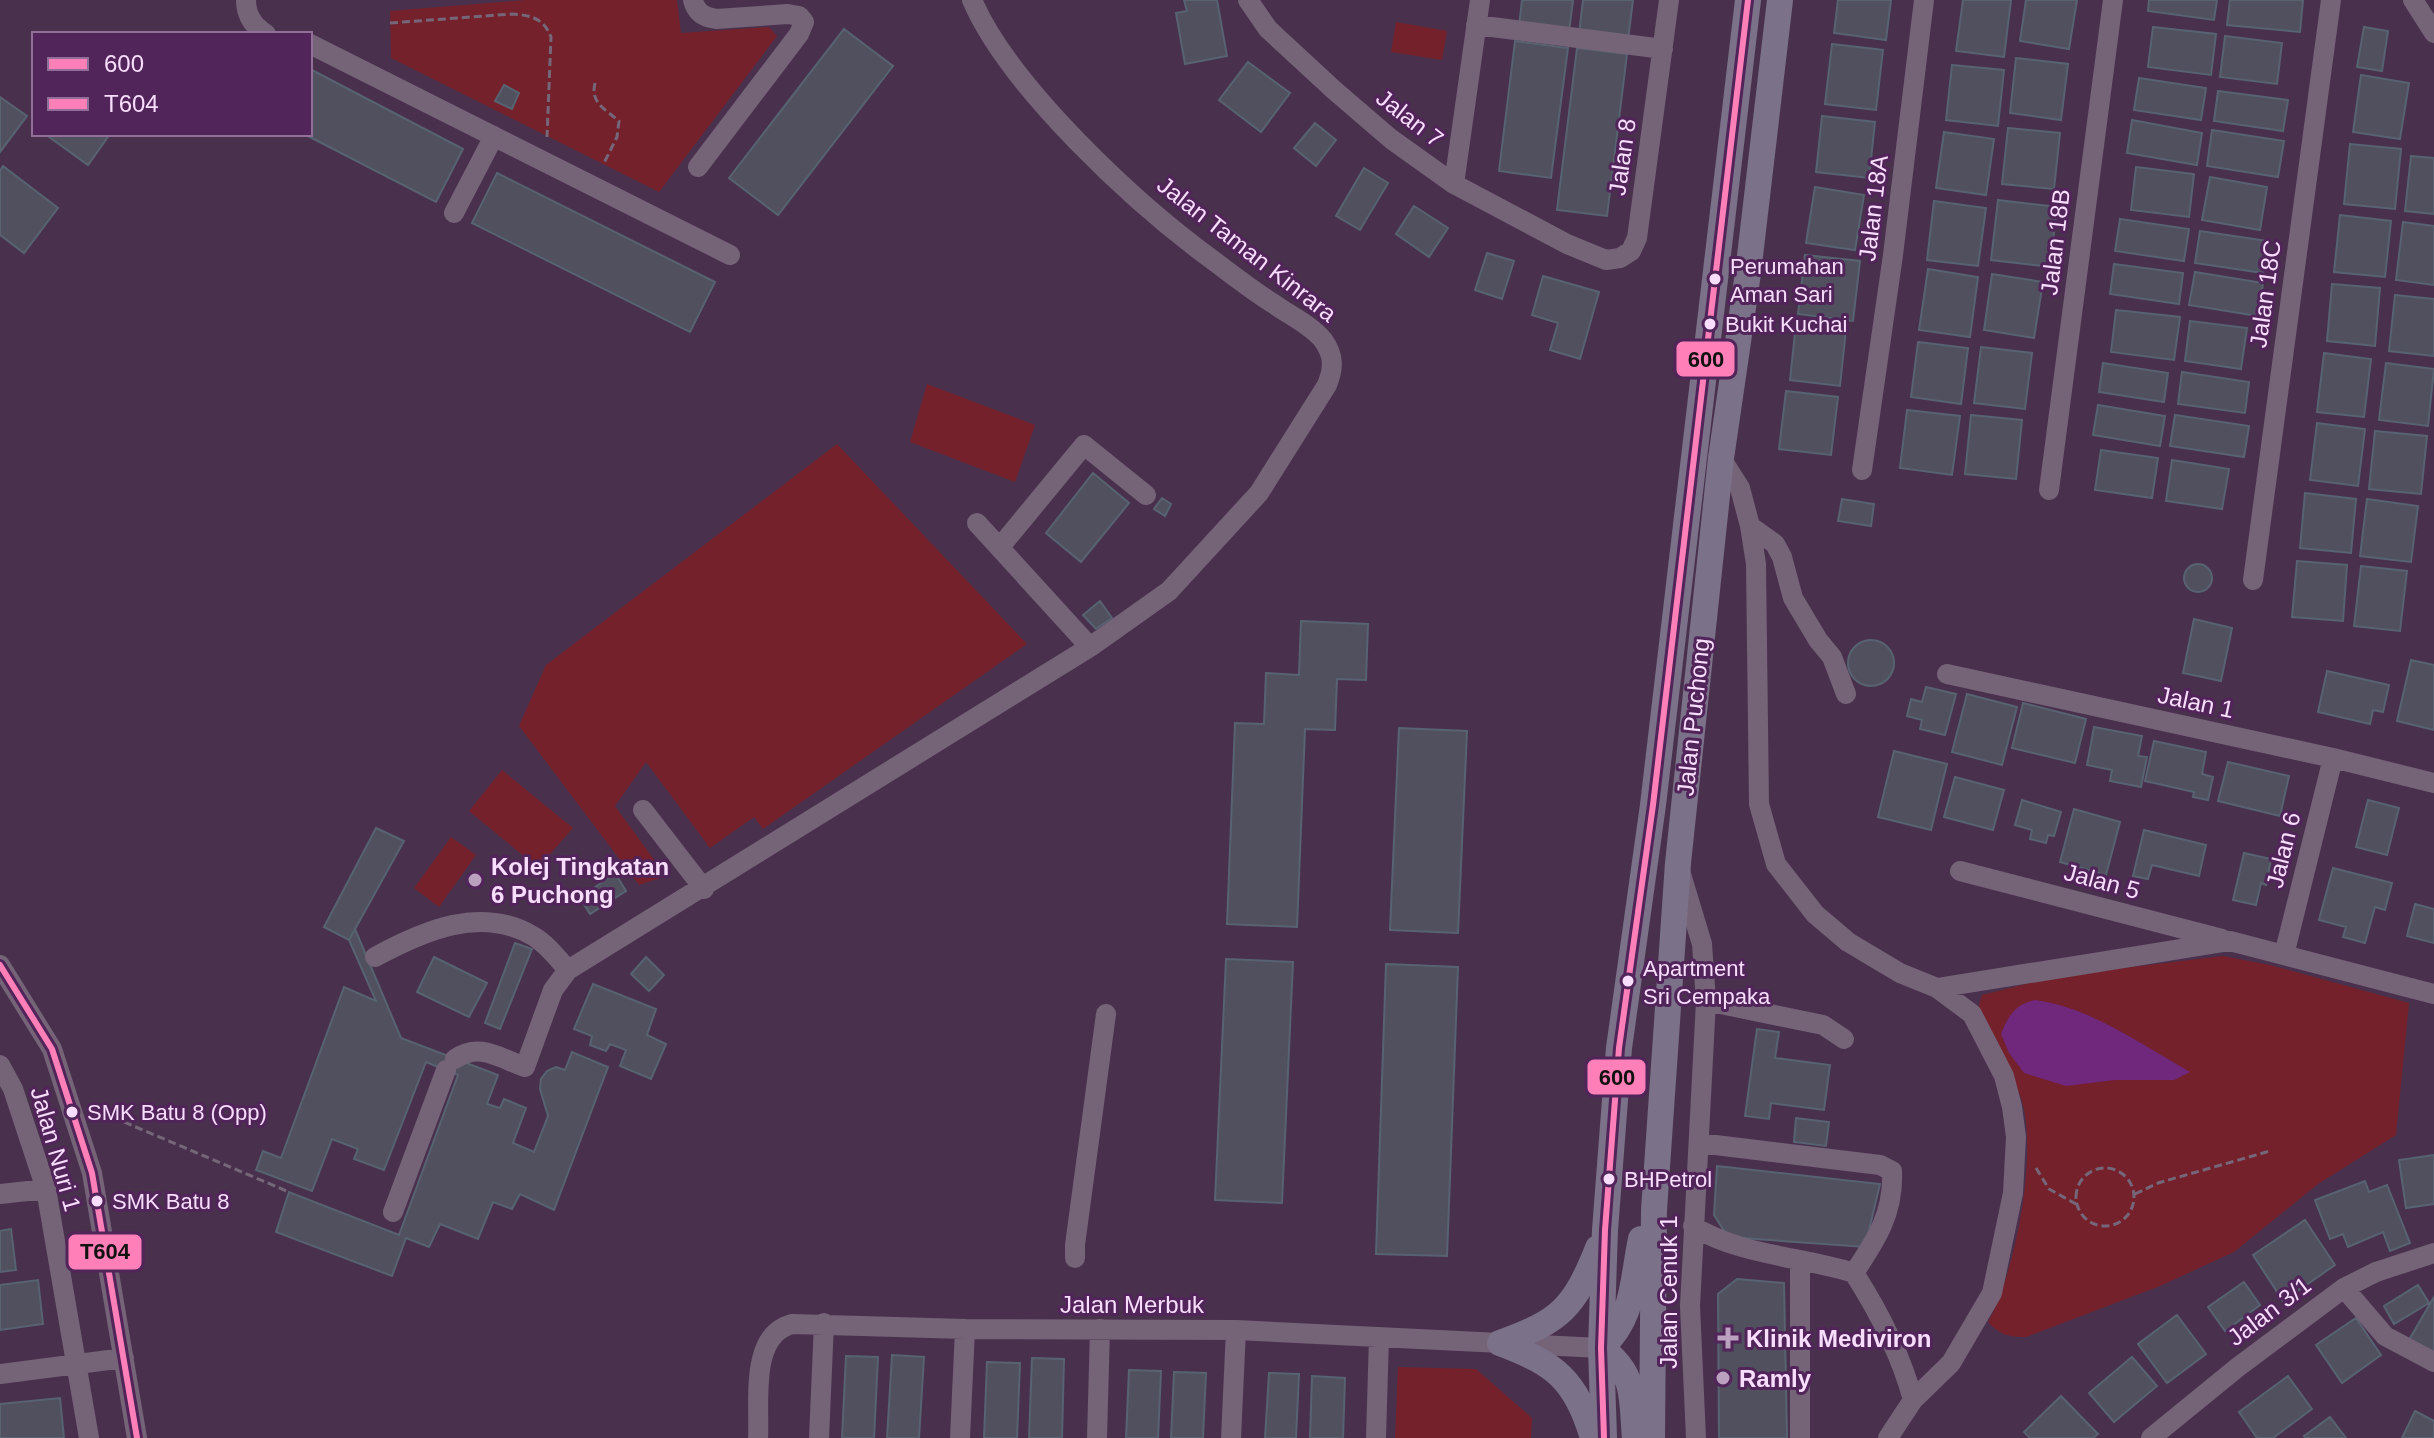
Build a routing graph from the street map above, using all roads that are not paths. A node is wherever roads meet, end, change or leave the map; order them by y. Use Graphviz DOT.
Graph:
graph roads {
  1 [pos="246,0"];
  2 [pos="693,0"];
  3 [pos="972,0"];
  4 [pos="1248,0"];
  5 [pos="1480,0"];
  6 [pos="1669,0"];
  7 [pos="1748,0"];
  8 [pos="1780,0"];
  9 [pos="1924,0"];
  10 [pos="2113,0"];
  11 [pos="2344,0"];
  12 [pos="2413,0"];
  13 [pos="2330,7"];
  14 [pos="1476,25"];
  15 [pos="263,32"];
  16 [pos="2434,33"];
  17 [pos="312,45"];
  18 [pos="1663,49"];
  19 [pos="494,136"];
  20 [pos="698,167"];
  21 [pos="1454,184"];
  22 [pos="454,213"];
  23 [pos="1567,244"];
  24 [pos="730,255"];
  25 [pos="1721,458"];
  26 [pos="1862,470"];
  27 [pos="2049,490"];
  28 [pos="1146,495"];
  29 [pos="977,523"];
  30 [pos="1750,526"];
  31 [pos="1000,547"];
  32 [pos="2253,580"];
  33 [pos="1090,647"];
  34 [pos="1947,674"];
  35 [pos="1846,694"];
  36 [pos="2333,758"];
  37 [pos="2434,783"];
  38 [pos="643,810"];
  39 [pos="1678,863"];
  40 [pos="1960,871"];
  41 [pos="704,889"];
  42 [pos="2230,941"];
  43 [pos="2284,955"];
  44 [pos="375,957"];
  45 [pos="0,965"];
  46 [pos="568,970"];
  47 [pos="1997,980"];
  48 [pos="1937,988"];
  49 [pos="2434,994"];
  50 [pos="1706,1001"];
  51 [pos="1106,1014"];
  52 [pos="1972,1014"];
  53 [pos="1844,1039"];
  54 [pos="0,1065"];
  55 [pos="1699,1143"];
  56 [pos="46,1189"];
  57 [pos="0,1194"];
  58 [pos="1654,1210"];
  59 [pos="393,1212"];
  60 [pos="1693,1226"];
  61 [pos="1605,1230"];
  62 [pos="2434,1253"];
  63 [pos="1075,1258"];
  64 [pos="1800,1261"];
  65 [pos="1854,1273"];
  66 [pos="2344,1288"];
  67 [pos="824,1323"];
  68 [pos="965,1329"];
  69 [pos="1100,1329"];
  70 [pos="1236,1330"];
  71 [pos="1379,1337"];
  72 [pos="1500,1343"];
  73 [pos="1601,1348"];
  74 [pos="124,1358"];
  75 [pos="2434,1362"];
  76 [pos="76,1364"];
  77 [pos="0,1374"];
  78 [pos="1913,1400"];
  79 [pos="89,1438"];
  80 [pos="137,1438"];
  81 [pos="758,1438"];
  82 [pos="819,1438"];
  83 [pos="960,1438"];
  84 [pos="1097,1438"];
  85 [pos="1231,1438"];
  86 [pos="1376,1438"];
  87 [pos="1593,1438"];
  88 [pos="1604,1438"];
  89 [pos="1635,1438"];
  90 [pos="1652,1438"];
  91 [pos="1696,1438"];
  92 [pos="1800,1438"];
  93 [pos="1888,1438"];
  94 [pos="2151,1438"];
  1 -- 15 [label="street"];
  2 -- 20 [label="street"];
  3 -- 33 [label="street, Jalan Taman Kinrara"];
  4 -- 21 [label="street, Jalan 7"];
  5 -- 14 [label="street"];
  6 -- 18 [label="street, Jalan 8"];
  7 -- 61 [label="main road, Jalan Puchong"];
  8 -- 25 [label="main road, Jalan Puchong"];
  9 -- 26 [label="street, Jalan 18A"];
  10 -- 27 [label="street, Jalan 18B"];
  11 -- 13 [label="street, Jalan 18C"];
  12 -- 16 [label="street"];
  13 -- 32 [label="street, Jalan 18C"];
  14 -- 18 [label="street"];
  14 -- 21 [label="street"];
  17 -- 19 [label="street"];
  18 -- 23 [label="street, Jalan 8"];
  19 -- 22 [label="street"];
  19 -- 24 [label="street"];
  21 -- 23 [label="street, Jalan 7"];
  25 -- 30 [label="street"];
  25 -- 39 [label="main road, Jalan Puchong"];
  28 -- 31 [label="street"];
  29 -- 31 [label="street"];
  30 -- 35 [label="street"];
  30 -- 48 [label="street"];
  31 -- 33 [label="street"];
  33 -- 41 [label="street, Jalan Taman Kinrara"];
  34 -- 36 [label="street, Jalan 1"];
  36 -- 37 [label="street, Jalan 1"];
  36 -- 43 [label="street, Jalan 6"];
  38 -- 41 [label="street"];
  39 -- 50 [label="street, Jalan Cenuk 1"];
  39 -- 58 [label="main road, Jalan Puchong"];
  40 -- 42 [label="street, Jalan 5"];
  41 -- 46 [label="street, Jalan Taman Kinrara"];
  42 -- 43 [label="street, Jalan 5"];
  42 -- 47 [label="street, Jalan 5"];
  43 -- 49 [label="street, Jalan 5"];
  44 -- 46 [label="street"];
  45 -- 74 [label="street"];
  46 -- 59 [label="street"];
  47 -- 48 [label="street, Jalan 5"];
  47 -- 52 [label="street"];
  48 -- 52 [label="street"];
  50 -- 53 [label="street"];
  50 -- 55 [label="street, Jalan Cenuk 1"];
  51 -- 63 [label="street"];
  52 -- 78 [label="street"];
  54 -- 56 [label="street, Jalan Nuri 1"];
  55 -- 60 [label="street, Jalan Cenuk 1"];
  55 -- 65 [label="street"];
  56 -- 57 [label="street"];
  56 -- 76 [label="street, Jalan Nuri 1"];
  58 -- 73 [label="main road"];
  58 -- 90 [label="main road, Jalan Puchong"];
  60 -- 64 [label="street"];
  60 -- 91 [label="street, Jalan Cenuk 1"];
  61 -- 72 [label="main road"];
  61 -- 73 [label="main road, Jalan Puchong"];
  62 -- 66 [label="street, Jalan 3/1"];
  64 -- 65 [label="street"];
  64 -- 92 [label="street"];
  65 -- 78 [label="street"];
  66 -- 75 [label="street"];
  66 -- 94 [label="street, Jalan 3/1"];
  67 -- 68 [label="street, Jalan Merbuk"];
  67 -- 81 [label="street, Jalan Merbuk"];
  67 -- 82 [label="street"];
  68 -- 69 [label="street, Jalan Merbuk"];
  68 -- 83 [label="street"];
  69 -- 70 [label="street, Jalan Merbuk"];
  69 -- 84 [label="street"];
  70 -- 71 [label="street, Jalan Merbuk"];
  70 -- 85 [label="street"];
  71 -- 72 [label="street, Jalan Merbuk"];
  71 -- 86 [label="street"];
  72 -- 73 [label="street, Jalan Merbuk"];
  72 -- 87 [label="main road"];
  73 -- 88 [label="main road, Jalan Puchong"];
  73 -- 89 [label="main road"];
  74 -- 76 [label="street"];
  74 -- 80 [label="street"];
  76 -- 77 [label="street"];
  76 -- 79 [label="street, Jalan Nuri 1"];
  78 -- 93 [label="street"];
}
